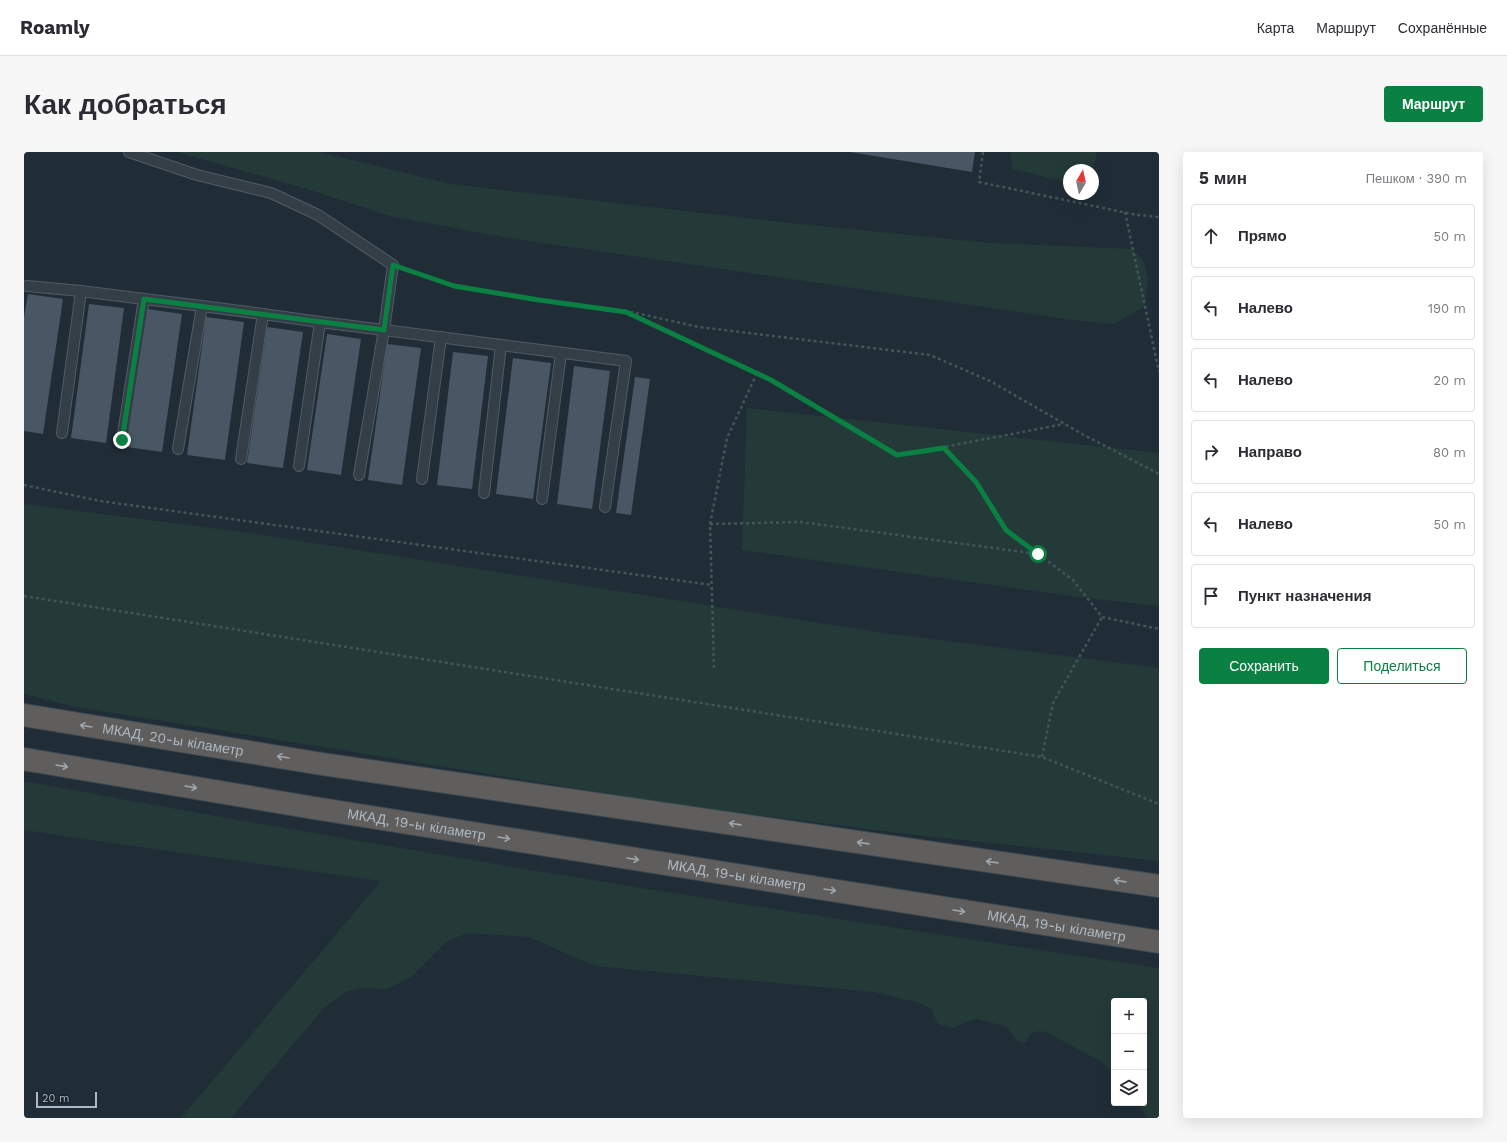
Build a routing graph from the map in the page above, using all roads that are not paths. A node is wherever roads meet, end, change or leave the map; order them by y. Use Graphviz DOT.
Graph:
graph roads {
  1 [pos="129,152"];
  2 [pos="25,283"];
  3 [pos="81,291"];
  4 [pos="144,299"];
  5 [pos="202,306"];
  6 [pos="263,314"];
  7 [pos="320,322"];
  8 [pos="384,330"];
  9 [pos="441,337"];
  10 [pos="501,345"];
  11 [pos="561,353"];
  12 [pos="62,433"];
  13 [pos="122,440"];
  14 [pos="178,450"];
  15 [pos="241,459"];
  16 [pos="299,466"];
  17 [pos="359,475"];
  18 [pos="422,479"];
  19 [pos="484,493"];
  20 [pos="542,499"];
  21 [pos="605,507"];
  22 [pos="24,715"];
  23 [pos="24,759"];
  24 [pos="1159,886"];
  25 [pos="1159,942"];
  1 -- 8 [label="lane"];
  2 -- 3 [label="lane"];
  3 -- 4 [label="lane"];
  3 -- 12 [label="lane"];
  4 -- 5 [label="lane"];
  4 -- 13 [label="lane"];
  5 -- 6 [label="lane"];
  5 -- 14 [label="lane"];
  6 -- 7 [label="lane"];
  6 -- 15 [label="lane"];
  7 -- 8 [label="lane"];
  7 -- 16 [label="lane"];
  8 -- 9 [label="lane"];
  8 -- 17 [label="lane"];
  9 -- 10 [label="lane"];
  9 -- 18 [label="lane"];
  10 -- 11 [label="lane"];
  10 -- 19 [label="lane"];
  11 -- 20 [label="lane"];
  11 -- 21 [label="lane"];
  24 -- 22 [label="highway, МКАД, 20-ы кіламетр, one-way"];
  23 -- 25 [label="highway, МКАД, 19-ы кіламетр, one-way"];
}
